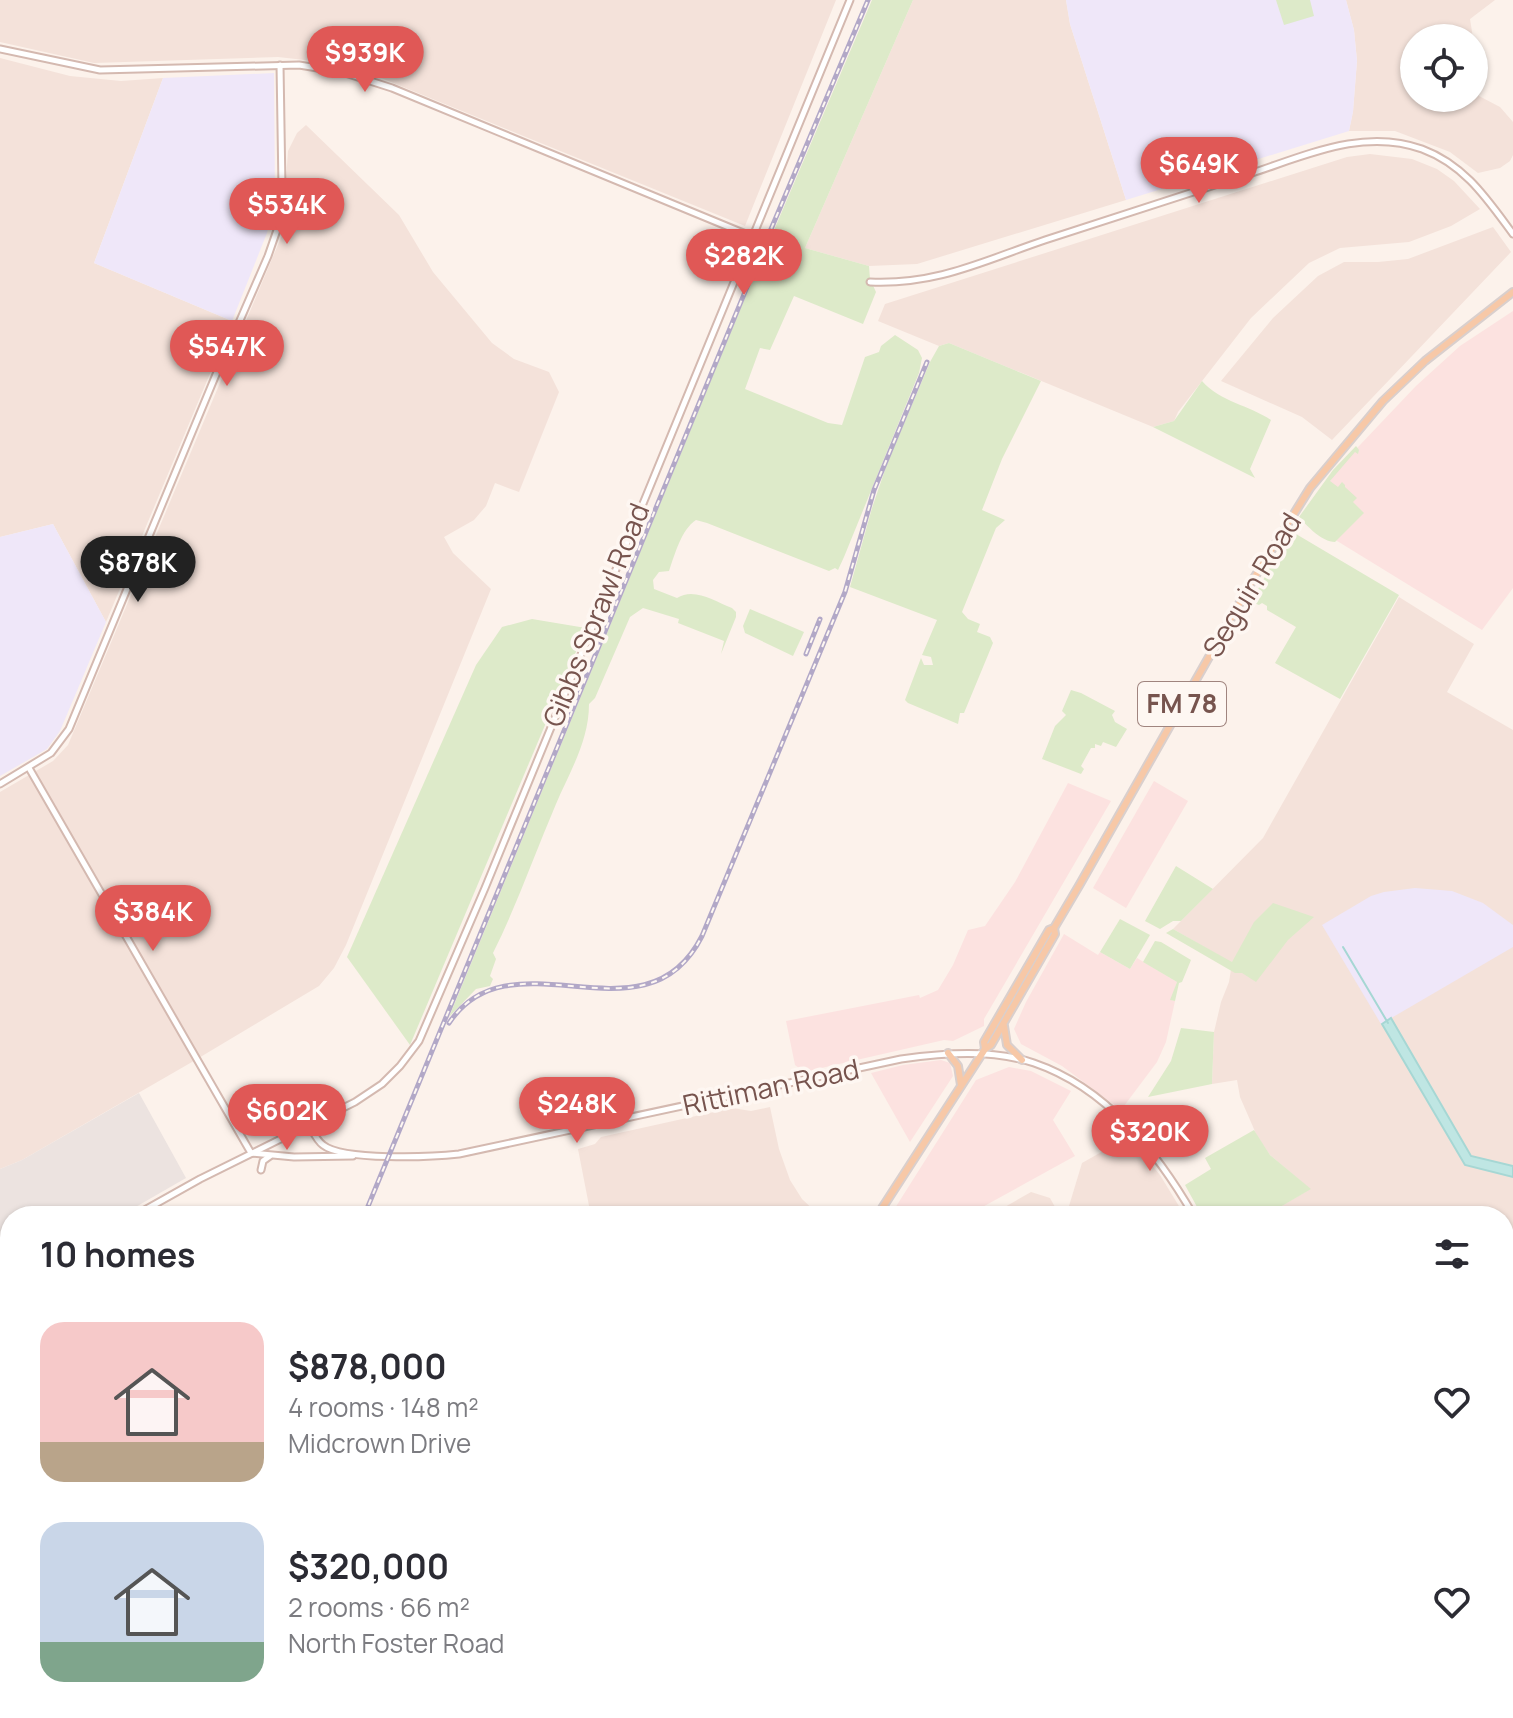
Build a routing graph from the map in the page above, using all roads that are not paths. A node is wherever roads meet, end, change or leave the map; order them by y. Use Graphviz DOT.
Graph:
graph roads {
  1 [pos="850,0"];
  2 [pos="0,49"];
  3 [pos="280,65"];
  4 [pos="1513,234"];
  5 [pos="753,237"];
  6 [pos="870,282"];
  7 [pos="1513,292"];
  8 [pos="231,341"];
  9 [pos="222,360"];
  10 [pos="29,768"];
  11 [pos="0,784"];
  12 [pos="1054,928"];
  13 [pos="1005,1023"];
  14 [pos="983,1052"];
  15 [pos="948,1053"];
  16 [pos="1022,1060"];
  17 [pos="961,1085"];
  18 [pos="309,1124"];
  19 [pos="251,1153"];
  20 [pos="373,1155"];
  21 [pos="270,1156"];
  22 [pos="261,1170"];
  23 [pos="153,1206"];
  24 [pos="883,1206"];
  25 [pos="1188,1206"];
  1 -- 5 [label="street, Gibbs Sprawl Road"];
  2 -- 3 [label="street"];
  3 -- 5 [label="street"];
  3 -- 8 [label="street"];
  4 -- 6 [label="street"];
  5 -- 18 [label="street, Gibbs Sprawl Road"];
  7 -- 12 [label="main road, Seguin Road / FM 78"];
  9 -- 10 [label="street"];
  10 -- 11 [label="street"];
  10 -- 19 [label="street"];
  12 -- 13 [label="main road, Seguin Road / FM 78"];
  12 -- 14 [label="main road, Seguin Road / FM 78"];
  13 -- 14 [label="main road, Seguin Road / FM 78"];
  13 -- 16 [label="main road"];
  14 -- 15 [label="street, Rittiman Road"];
  14 -- 16 [label="street, Rittiman Road"];
  14 -- 17 [label="main road, Seguin Road / FM 78"];
  15 -- 17 [label="main road"];
  15 -- 20 [label="street, Rittiman Road"];
  16 -- 25 [label="street, Rittiman Road"];
  17 -- 24 [label="main road, Seguin Road / FM 78"];
  18 -- 19 [label="street, Gibbs Sprawl Road"];
  18 -- 20 [label="street, Rittiman Road"];
  19 -- 21 [label="street, Rittiman Road"];
  19 -- 23 [label="street"];
  20 -- 21 [label="street, Rittiman Road"];
  21 -- 22 [label="street"];
}
